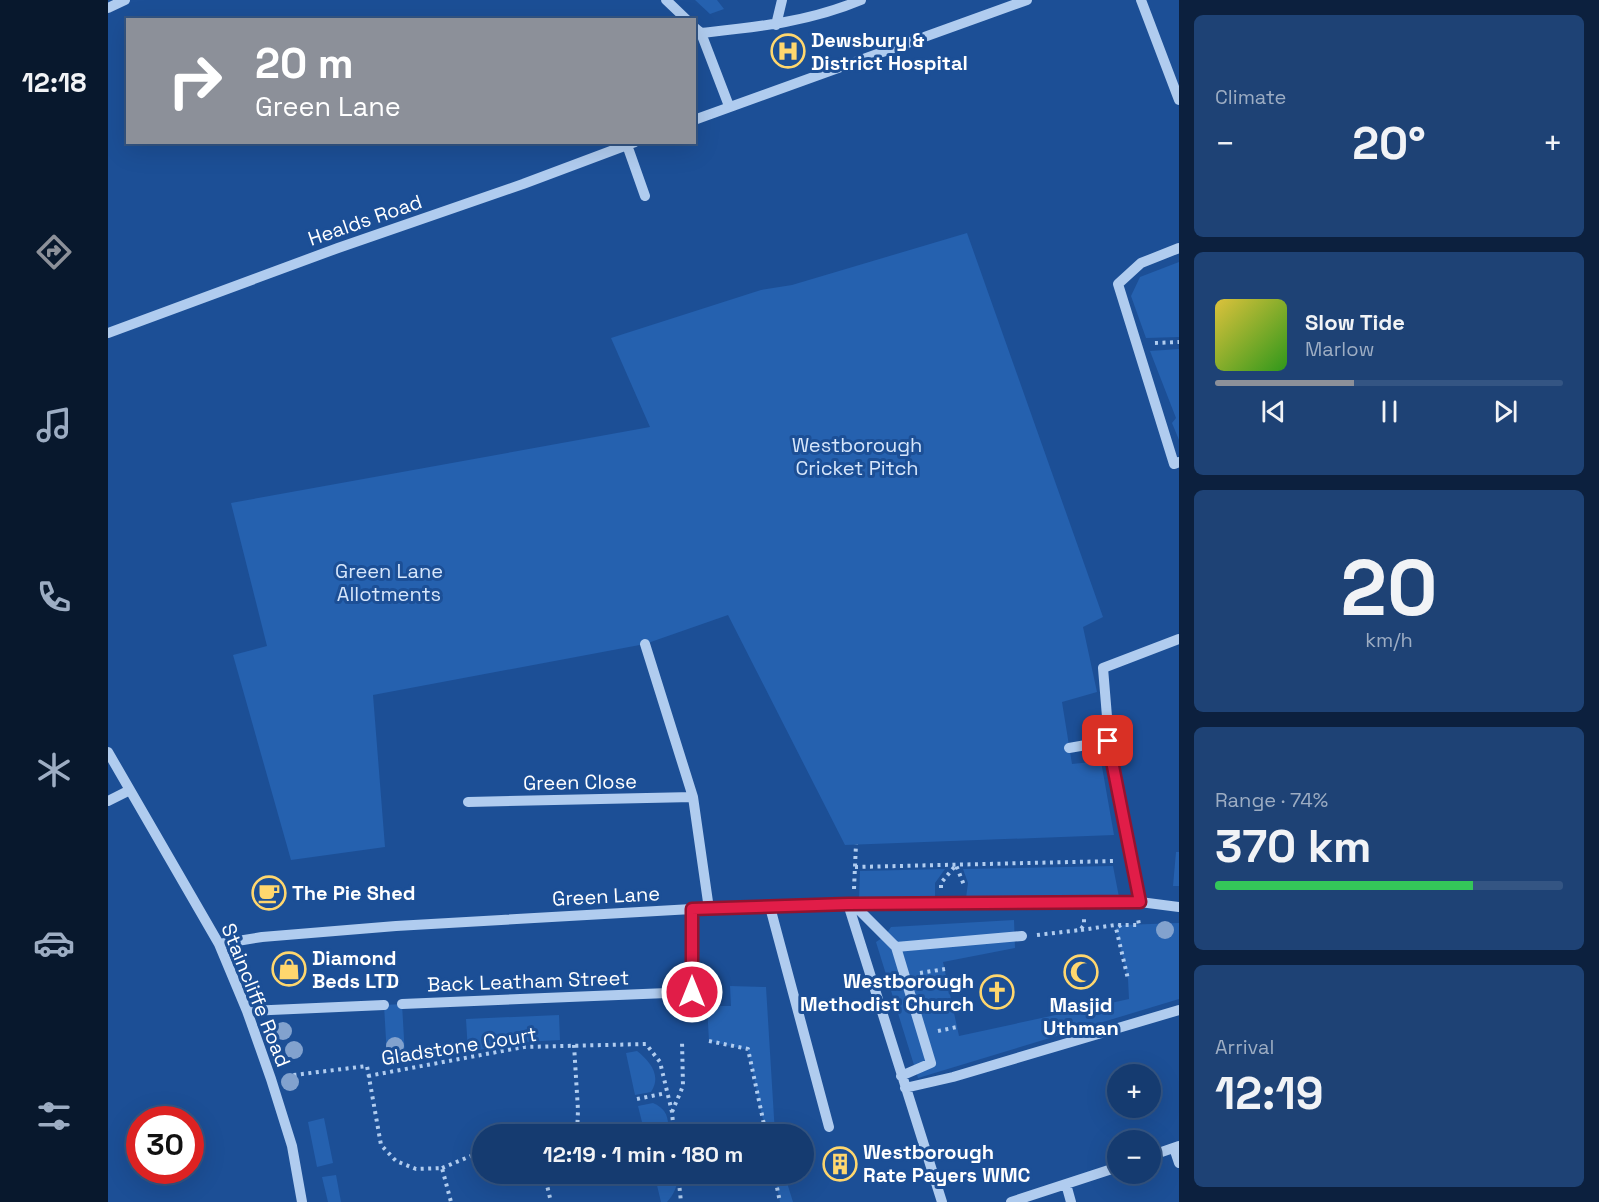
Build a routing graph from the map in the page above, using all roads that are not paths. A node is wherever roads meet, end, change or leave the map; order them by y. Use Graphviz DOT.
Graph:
graph roads {
  1 [pos="125,0"];
  2 [pos="666,0"];
  3 [pos="782,0"];
  4 [pos="861,0"];
  5 [pos="1027,0"];
  6 [pos="1141,0"];
  7 [pos="108,8"];
  8 [pos="685,18"];
  9 [pos="776,25"];
  10 [pos="698,30"];
  11 [pos="1179,100"];
  12 [pos="729,106"];
  13 [pos="696,119"];
  14 [pos="631,144"];
  15 [pos="645,196"];
  16 [pos="1179,248"];
  17 [pos="108,333"];
  18 [pos="1179,462"];
  19 [pos="1179,639"];
  20 [pos="645,644"];
  21 [pos="1108,741"];
  22 [pos="1069,748"];
  23 [pos="108,752"];
  24 [pos="130,790"];
  25 [pos="693,797"];
  26 [pos="108,801"];
  27 [pos="468,802"];
  28 [pos="1138,902"];
  29 [pos="850,904"];
  30 [pos="770,907"];
  31 [pos="1179,907"];
  32 [pos="692,909"];
  33 [pos="709,909"];
  34 [pos="1022,936"];
  35 [pos="219,944"];
  36 [pos="896,947"];
  37 [pos="402,1004"];
  38 [pos="384,1005"];
  39 [pos="247,1011"];
  40 [pos="1179,1011"];
  41 [pos="901,1076"];
  42 [pos="905,1088"];
  43 [pos="829,1127"];
  44 [pos="1177,1147"];
  45 [pos="1161,1152"];
  46 [pos="1179,1162"];
  47 [pos="1107,1171"];
  48 [pos="1066,1184"];
  49 [pos="302,1202"];
  50 [pos="942,1202"];
  51 [pos="1011,1202"];
  52 [pos="1071,1202"];
  1 -- 7 [label="street"];
  2 -- 8 [label="street"];
  3 -- 9 [label="street"];
  4 -- 9 [label="street"];
  5 -- 12 [label="street"];
  6 -- 11 [label="street"];
  9 -- 10 [label="street"];
  10 -- 12 [label="street"];
  12 -- 13 [label="street"];
  14 -- 15 [label="street"];
  14 -- 17 [label="street, Healds Road"];
  16 -- 18 [label="street"];
  19 -- 21 [label="street"];
  20 -- 25 [label="street"];
  21 -- 22 [label="street"];
  21 -- 28 [label="street"];
  23 -- 24 [label="street, Staincliffe Road"];
  24 -- 26 [label="street"];
  24 -- 35 [label="street, Staincliffe Road"];
  25 -- 27 [label="street, Green Close"];
  25 -- 33 [label="street"];
  28 -- 29 [label="street, Green Lane"];
  28 -- 31 [label="street, Green Lane"];
  29 -- 30 [label="street, Green Lane"];
  29 -- 36 [label="street"];
  29 -- 41 [label="street"];
  30 -- 33 [label="street, Green Lane"];
  30 -- 43 [label="street"];
  32 -- 33 [label="street, Green Lane"];
  32 -- 35 [label="street, Green Lane"];
  32 -- 37 [label="street, Back Leatham Street"];
  34 -- 36 [label="street"];
  35 -- 39 [label="street, Staincliffe Road"];
  36 -- 41 [label="street"];
  38 -- 39 [label="street"];
  39 -- 49 [label="street, Staincliffe Road"];
  40 -- 42 [label="street"];
  41 -- 42 [label="street"];
  42 -- 50 [label="street"];
  44 -- 45 [label="street"];
  44 -- 46 [label="street"];
  47 -- 48 [label="street"];
  48 -- 51 [label="street"];
  48 -- 52 [label="street"];
}
